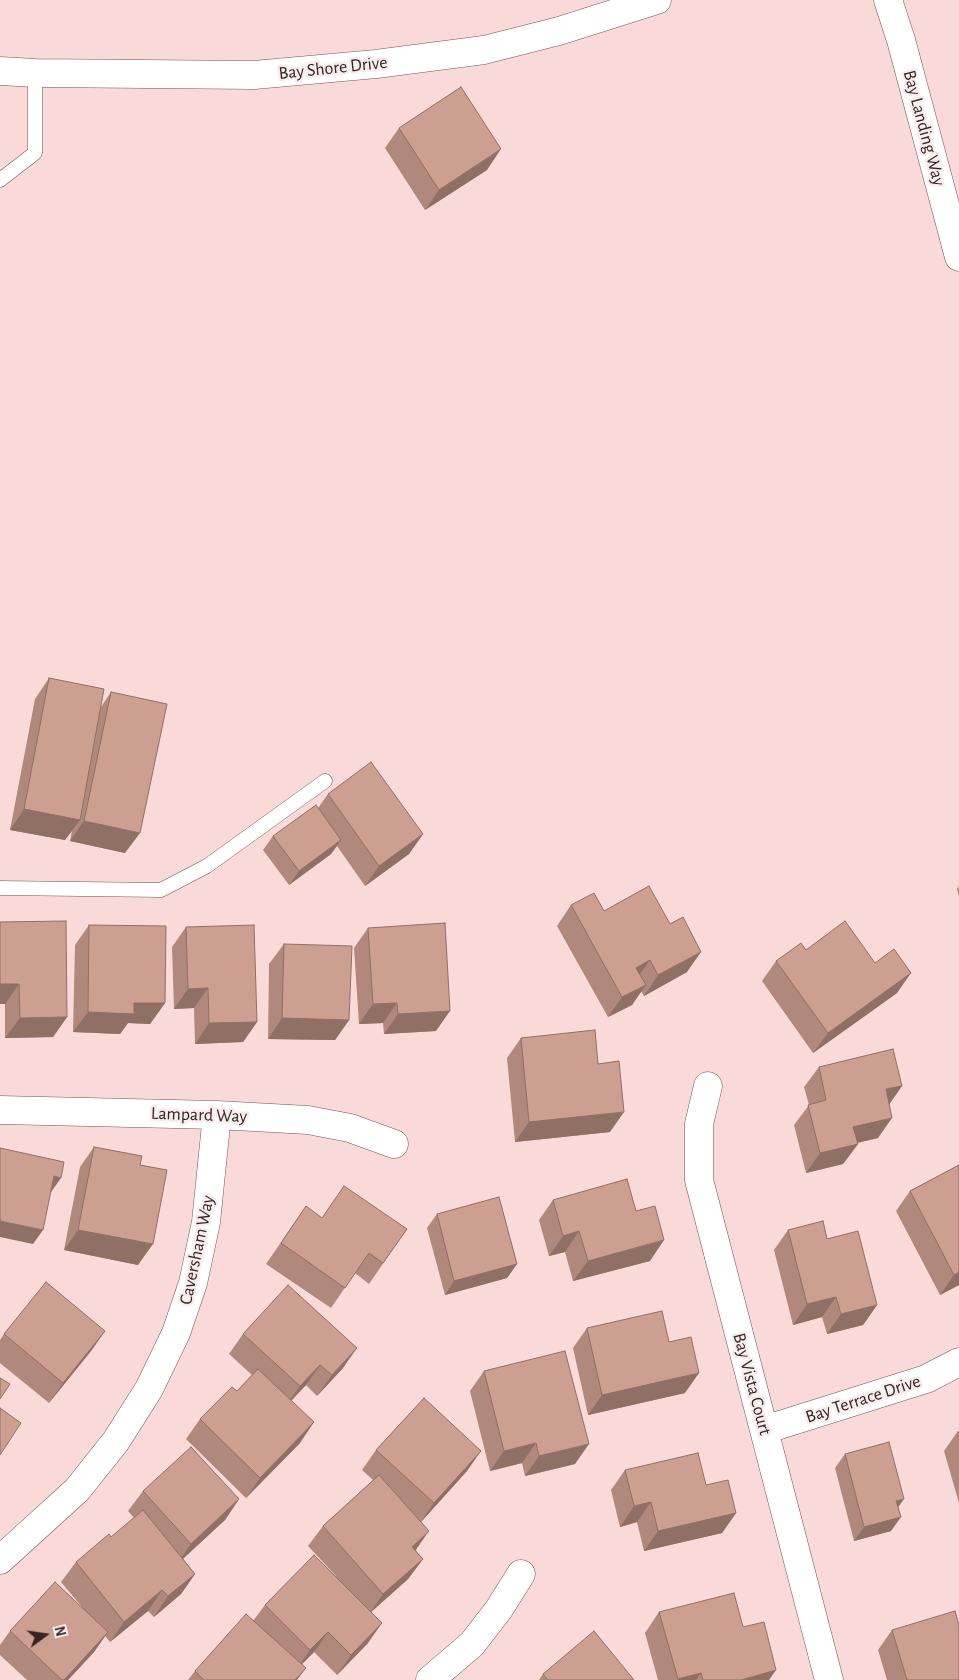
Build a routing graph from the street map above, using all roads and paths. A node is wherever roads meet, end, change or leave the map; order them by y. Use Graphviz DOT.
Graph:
graph roads {
  1 [pos="657,0"];
  2 [pos="888,0"];
  3 [pos="0,71"];
  4 [pos="35,73"];
  5 [pos="0,180"];
  6 [pos="959,257"];
  7 [pos="325,781"];
  8 [pos="0,888"];
  9 [pos="708,1086"];
  10 [pos="0,1110"];
  11 [pos="217,1115"];
  12 [pos="394,1144"];
  13 [pos="959,1362"];
  14 [pos="764,1430"];
  15 [pos="0,1560"];
  16 [pos="521,1574"];
  17 [pos="430,1680"];
  18 [pos="829,1680"];
  1 -- 4 [label="street, Bay Shore Drive"];
  2 -- 6 [label="street, Bay Landing Way"];
  3 -- 4 [label="street, Bay Shore Drive"];
  4 -- 5 [label="lane"];
  7 -- 8 [label="lane"];
  9 -- 14 [label="street, Bay Vista Court"];
  10 -- 11 [label="street, Lampard Way"];
  11 -- 12 [label="street, Lampard Way"];
  11 -- 15 [label="street, Caversham Way"];
  13 -- 14 [label="street, Bay Terrace Drive"];
  14 -- 18 [label="street, Bay Vista Court"];
  16 -- 17 [label="street"];
}
